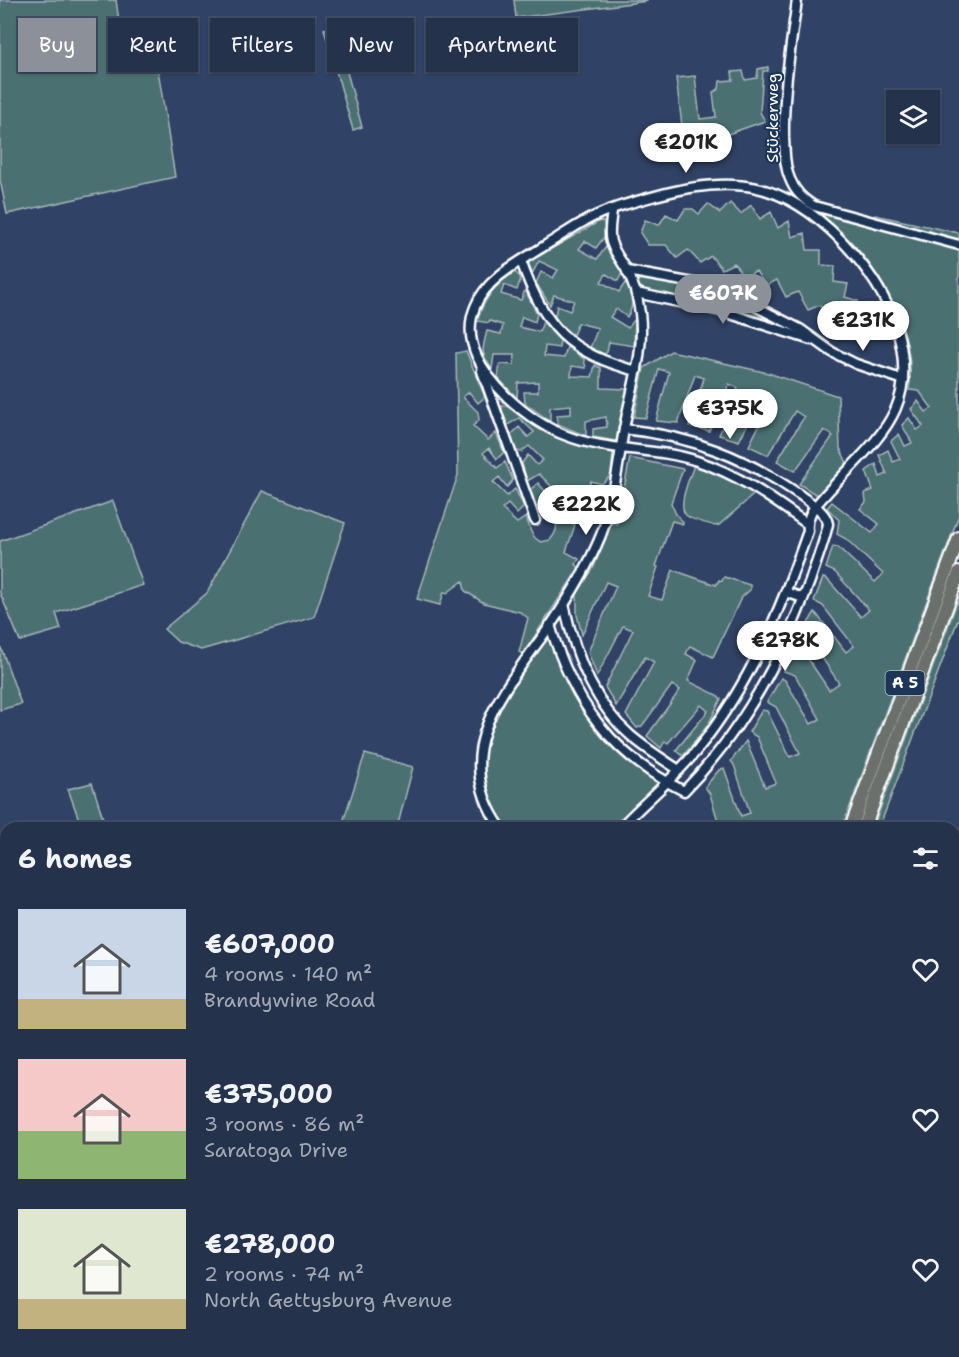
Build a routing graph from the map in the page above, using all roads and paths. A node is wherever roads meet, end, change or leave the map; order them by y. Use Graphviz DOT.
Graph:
graph roads {
  1 [pos="797,0"];
  2 [pos="612,210"];
  3 [pos="959,245"];
  4 [pos="521,261"];
  5 [pos="627,271"];
  6 [pos="636,292"];
  7 [pos="814,341"];
  8 [pos="481,368"];
  9 [pos="637,372"];
  10 [pos="904,380"];
  11 [pos="624,429"];
  12 [pos="622,447"];
  13 [pos="815,506"];
  14 [pos="535,520"];
  15 [pos="806,523"];
  16 [pos="959,538"];
  17 [pos="959,573"];
  18 [pos="786,592"];
  19 [pos="803,598"];
  20 [pos="564,604"];
  21 [pos="550,625"];
  22 [pos="679,770"];
  23 [pos="668,783"];
  24 [pos="498,822"];
  25 [pos="626,822"];
  26 [pos="853,822"];
  27 [pos="866,822"];
  1 -- 3 [label="street, Stückerweg"];
  2 -- 4 [label="street"];
  2 -- 5 [label="street"];
  2 -- 10 [label="street"];
  4 -- 8 [label="street"];
  4 -- 9 [label="street"];
  5 -- 6 [label="street"];
  5 -- 7 [label="street"];
  6 -- 7 [label="street"];
  6 -- 9 [label="street"];
  7 -- 10 [label="street"];
  8 -- 12 [label="street"];
  8 -- 14 [label="street"];
  9 -- 11 [label="street"];
  10 -- 13 [label="street"];
  11 -- 12 [label="street"];
  11 -- 13 [label="street"];
  12 -- 15 [label="street"];
  12 -- 20 [label="street"];
  13 -- 15 [label="street"];
  13 -- 19 [label="street"];
  15 -- 18 [label="street"];
  16 -- 26 [label="highway, A 5"];
  17 -- 27 [label="highway, A 5"];
  18 -- 19 [label="street"];
  18 -- 22 [label="street"];
  19 -- 23 [label="street"];
  20 -- 21 [label="street"];
  20 -- 22 [label="street"];
  21 -- 23 [label="street"];
  21 -- 24 [label="street"];
  22 -- 23 [label="street"];
  23 -- 25 [label="street"];
}
